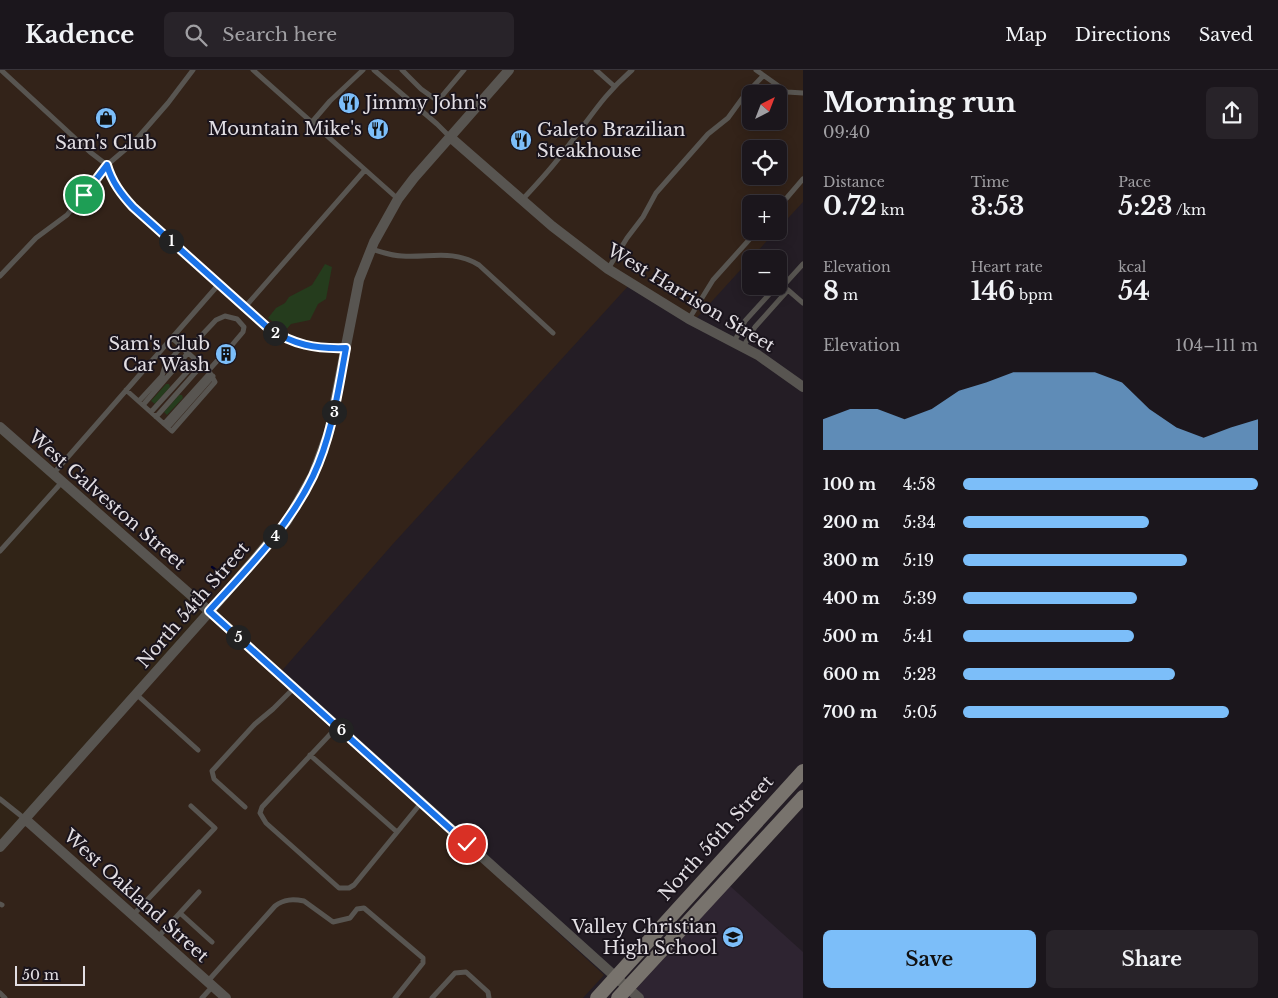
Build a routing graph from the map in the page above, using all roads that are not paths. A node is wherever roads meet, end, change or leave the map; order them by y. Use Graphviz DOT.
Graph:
graph roads {
  1 [pos="1,70"];
  2 [pos="194,70"];
  3 [pos="253,70"];
  4 [pos="363,70"];
  5 [pos="374,70"];
  6 [pos="402,70"];
  7 [pos="464,70"];
  8 [pos="508,70"];
  9 [pos="596,70"];
  10 [pos="632,70"];
  11 [pos="756,70"];
  12 [pos="763,76"];
  13 [pos="614,86"];
  14 [pos="803,93"];
  15 [pos="312,122"];
  16 [pos="450,137"];
  17 [pos="107,165"];
  18 [pos="365,170"];
  19 [pos="803,179"];
  20 [pos="787,198"];
  21 [pos="398,199"];
  22 [pos="521,200"];
  23 [pos="749,240"];
  24 [pos="371,249"];
  25 [pos="803,264"];
  26 [pos="608,269"];
  27 [pos="0,276"];
  28 [pos="787,282"];
  29 [pos="219,284"];
  30 [pos="788,290"];
  31 [pos="769,295"];
  32 [pos="803,303"];
  33 [pos="245,307"];
  34 [pos="688,320"];
  35 [pos="553,333"];
  36 [pos="172,338"];
  37 [pos="733,343"];
  38 [pos="232,345"];
  39 [pos="182,347"];
  40 [pos="346,348"];
  41 [pos="743,348"];
  42 [pos="187,352"];
  43 [pos="197,361"];
  44 [pos="217,361"];
  45 [pos="202,365"];
  46 [pos="210,373"];
  47 [pos="803,387"];
  48 [pos="126,390"];
  49 [pos="141,403"];
  50 [pos="151,412"];
  51 [pos="156,417"];
  52 [pos="166,425"];
  53 [pos="0,427"];
  54 [pos="53,474"];
  55 [pos="63,482"];
  56 [pos="0,551"];
  57 [pos="209,611"];
  58 [pos="294,688"];
  59 [pos="136,694"];
  60 [pos="337,727"];
  61 [pos="198,750"];
  62 [pos="310,755"];
  63 [pos="803,771"];
  64 [pos="803,797"];
  65 [pos="0,799"];
  66 [pos="421,803"];
  67 [pos="191,806"];
  68 [pos="244,807"];
  69 [pos="25,818"];
  70 [pos="397,832"];
  71 [pos="0,846"];
  72 [pos="199,892"];
  73 [pos="180,913"];
  74 [pos="132,915"];
  75 [pos="158,938"];
  76 [pos="212,942"];
  77 [pos="616,978"];
  78 [pos="210,984"];
  79 [pos="0,993"];
  80 [pos="622,993"];
  81 [pos="5,998"];
  82 [pos="202,998"];
  83 [pos="226,998"];
  84 [pos="395,998"];
  85 [pos="432,998"];
  86 [pos="489,998"];
  87 [pos="597,998"];
  88 [pos="639,998"];
  1 -- 17 [label="lane"];
  2 -- 17 [label="lane"];
  3 -- 15 [label="lane"];
  4 -- 15 [label="lane"];
  5 -- 16 [label="lane"];
  6 -- 7 [label="lane"];
  8 -- 16 [label="street, North 54th Street"];
  9 -- 13 [label="lane"];
  10 -- 13 [label="lane"];
  11 -- 12 [label="lane"];
  12 -- 14 [label="lane"];
  12 -- 26 [label="lane"];
  13 -- 22 [label="lane"];
  15 -- 18 [label="lane"];
  16 -- 21 [label="street, North 54th Street"];
  16 -- 22 [label="street, West Harrison Street"];
  17 -- 27 [label="lane"];
  17 -- 29 [label="lane"];
  18 -- 21 [label="lane"];
  18 -- 33 [label="lane"];
  19 -- 20 [label="lane"];
  21 -- 24 [label="street, North 54th Street"];
  22 -- 26 [label="street, West Harrison Street"];
  23 -- 34 [label="lane"];
  24 -- 35 [label="lane"];
  24 -- 40 [label="street, North 54th Street"];
  25 -- 28 [label="lane"];
  26 -- 34 [label="street, West Harrison Street"];
  29 -- 33 [label="lane"];
  29 -- 36 [label="lane"];
  30 -- 32 [label="lane"];
  30 -- 41 [label="lane"];
  31 -- 37 [label="lane"];
  33 -- 40 [label="lane"];
  34 -- 37 [label="street, West Harrison Street"];
  36 -- 39 [label="lane"];
  36 -- 48 [label="lane"];
  37 -- 41 [label="street, West Harrison Street"];
  38 -- 42 [label="lane"];
  39 -- 42 [label="lane"];
  39 -- 49 [label="lane"];
  40 -- 57 [label="street, North 54th Street"];
  41 -- 47 [label="street, West Harrison Street"];
  42 -- 43 [label="lane"];
  42 -- 49 [label="lane"];
  43 -- 45 [label="lane"];
  43 -- 50 [label="lane"];
  44 -- 46 [label="lane"];
  45 -- 46 [label="lane"];
  45 -- 51 [label="lane"];
  46 -- 52 [label="lane"];
  46 -- 52 [label="lane"];
  48 -- 49 [label="lane"];
  48 -- 54 [label="lane"];
  49 -- 50 [label="lane"];
  50 -- 51 [label="lane"];
  51 -- 52 [label="lane"];
  53 -- 54 [label="street, West Galveston Street"];
  54 -- 55 [label="street, West Galveston Street"];
  55 -- 56 [label="lane"];
  55 -- 57 [label="street, West Galveston Street"];
  57 -- 58 [label="street, West Galveston Street"];
  57 -- 59 [label="street, North 54th Street"];
  58 -- 60 [label="street, West Galveston Street"];
  58 -- 68 [label="lane"];
  59 -- 61 [label="lane"];
  59 -- 69 [label="street, North 54th Street"];
  60 -- 62 [label="lane"];
  60 -- 66 [label="street, West Galveston Street"];
  62 -- 70 [label="lane"];
  62 -- 70 [label="lane"];
  63 -- 77 [label="main road, North 56th Street"];
  64 -- 80 [label="main road, North 56th Street"];
  65 -- 69 [label="lane"];
  66 -- 70 [label="lane"];
  66 -- 77 [label="street, West Galveston Street"];
  67 -- 74 [label="lane"];
  69 -- 71 [label="street, North 54th Street"];
  69 -- 74 [label="street, West Oakland Street"];
  72 -- 73 [label="lane"];
  73 -- 75 [label="lane"];
  73 -- 76 [label="lane"];
  74 -- 75 [label="street, West Oakland Street"];
  75 -- 78 [label="street, West Oakland Street"];
  77 -- 80 [label="street, West Galveston Street"];
  77 -- 87 [label="main road, North 56th Street"];
  78 -- 82 [label="lane"];
  78 -- 83 [label="street, West Oakland Street"];
  78 -- 84 [label="lane"];
  79 -- 81 [label="lane"];
  80 -- 88 [label="street, West Galveston Street"];
  85 -- 86 [label="lane"];
}
